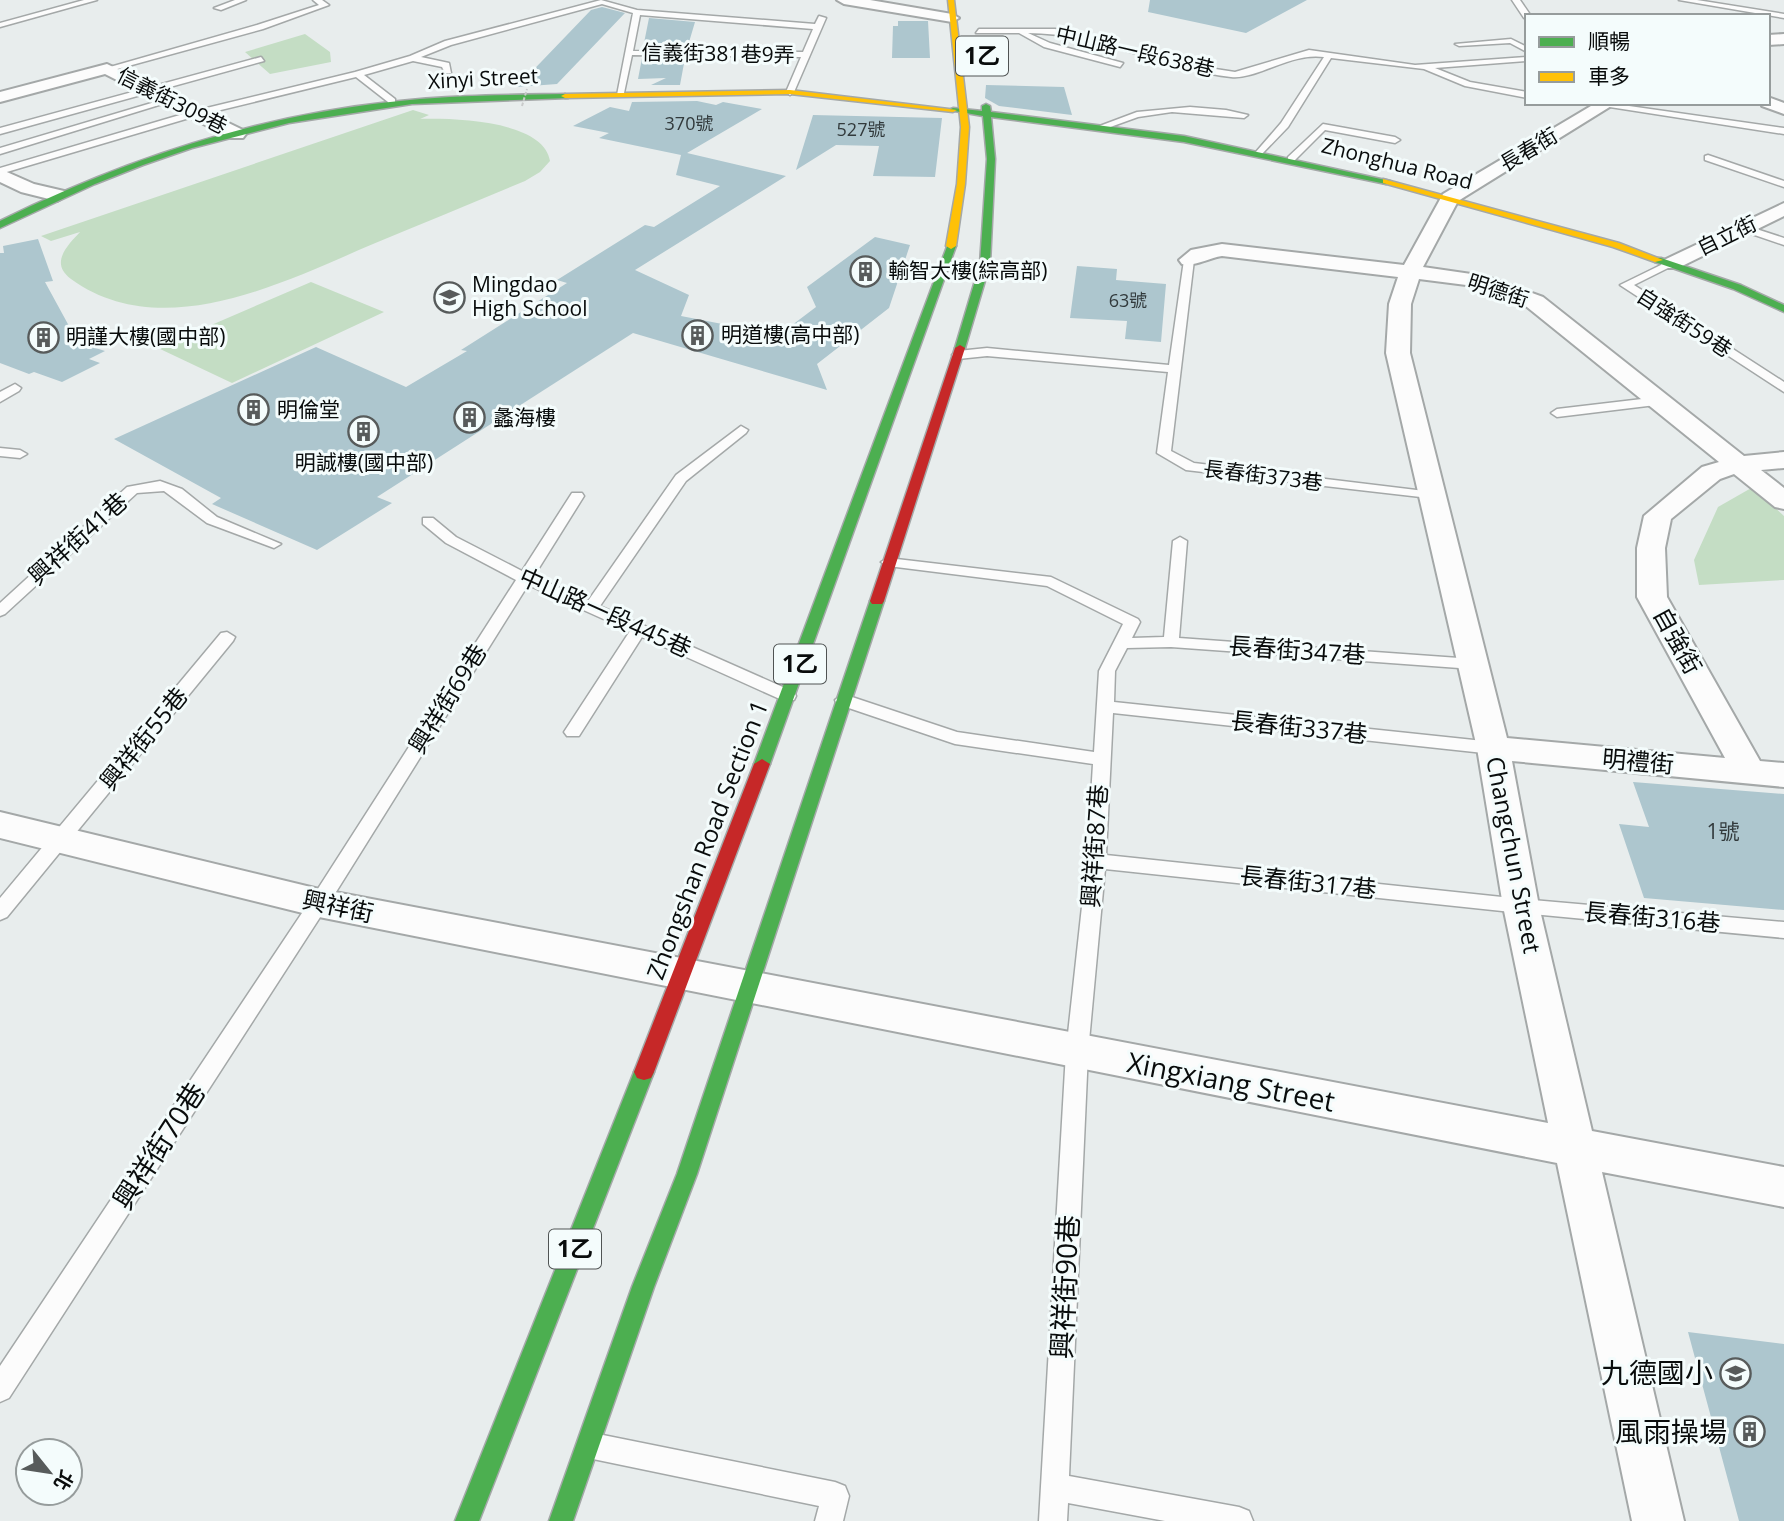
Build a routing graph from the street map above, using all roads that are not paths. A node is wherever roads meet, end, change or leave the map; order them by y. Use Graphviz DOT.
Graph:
graph roads {
  1 [pos="93,0"];
  2 [pos="242,0"];
  3 [pos="317,0"];
  4 [pos="844,0"];
  5 [pos="951,0"];
  6 [pos="1683,0"];
  7 [pos="218,8"];
  8 [pos="978,10"];
  9 [pos="637,12"];
  10 [pos="1784,16"];
  11 [pos="822,18"];
  12 [pos="952,18"];
  13 [pos="0,25"];
  14 [pos="818,27"];
  15 [pos="979,31"];
  16 [pos="1016,31"];
  17 [pos="1459,44"];
  18 [pos="1525,49"];
  19 [pos="982,50"];
  20 [pos="629,53"];
  21 [pos="808,55"];
  22 [pos="1329,55"];
  23 [pos="413,58"];
  24 [pos="261,59"];
  25 [pos="1525,59"];
  26 [pos="1120,65"];
  27 [pos="1424,66"];
  28 [pos="107,69"];
  29 [pos="448,71"];
  30 [pos="358,74"];
  31 [pos="985,88"];
  32 [pos="145,89"];
  33 [pos="790,92"];
  34 [pos="620,93"];
  35 [pos="1525,95"];
  36 [pos="0,97"];
  37 [pos="168,101"];
  38 [pos="392,104"];
  39 [pos="1598,105"];
  40 [pos="1607,105"];
  41 [pos="964,109"];
  42 [pos="986,113"];
  43 [pos="193,114"];
  44 [pos="1244,115"];
  45 [pos="1102,127"];
  46 [pos="0,131"];
  47 [pos="1784,131"];
  48 [pos="237,134"];
  49 [pos="1395,140"];
  50 [pos="0,151"];
  51 [pos="1260,153"];
  52 [pos="1708,158"];
  53 [pos="1291,159"];
  54 [pos="0,173"];
  55 [pos="1784,184"];
  56 [pos="57,195"];
  57 [pos="1450,198"];
  58 [pos="1784,209"];
  59 [pos="0,225"];
  60 [pos="1744,228"];
  61 [pos="1784,242"];
  62 [pos="1189,260"];
  63 [pos="1671,264"];
  64 [pos="1410,271"];
  65 [pos="1784,309"];
  66 [pos="958,355"];
  67 [pos="1174,369"];
  68 [pos="15,388"];
  69 [pos="1784,388"];
  70 [pos="0,398"];
  71 [pos="1659,401"];
  72 [pos="1557,413"];
  73 [pos="741,430"];
  74 [pos="0,452"];
  75 [pos="20,454"];
  76 [pos="1784,460"];
  77 [pos="1740,464"];
  78 [pos="577,496"];
  79 [pos="1433,496"];
  80 [pos="1784,501"];
  81 [pos="428,522"];
  82 [pos="1180,541"];
  83 [pos="274,544"];
  84 [pos="888,562"];
  85 [pos="525,578"];
  86 [pos="591,608"];
  87 [pos="0,611"];
  88 [pos="639,629"];
  89 [pos="228,637"];
  90 [pos="1171,642"];
  91 [pos="1122,643"];
  92 [pos="1473,664"];
  93 [pos="788,696"];
  94 [pos="843,699"];
  95 [pos="1106,707"];
  96 [pos="573,732"];
  97 [pos="1493,748"];
  98 [pos="1102,760"];
  99 [pos="1749,771"];
  100 [pos="1784,775"];
  101 [pos="0,825"];
  102 [pos="60,841"];
  103 [pos="1096,860"];
  104 [pos="319,903"];
  105 [pos="1521,906"];
  106 [pos="0,912"];
  107 [pos="1784,930"];
  108 [pos="679,975"];
  109 [pos="748,988"];
  110 [pos="1077,1052"];
  111 [pos="1577,1149"];
  112 [pos="1784,1187"];
  113 [pos="0,1388"];
  114 [pos="588,1445"];
  115 [pos="1056,1487"];
  116 [pos="467,1521"];
  117 [pos="561,1521"];
  118 [pos="829,1521"];
  119 [pos="1053,1521"];
  120 [pos="1239,1521"];
  121 [pos="1658,1521"];
  1 -- 13 [label="lane"];
  2 -- 7 [label="lane"];
  3 -- 28 [label="lane"];
  4 -- 12 [label="street"];
  5 -- 12 [label="main road, Zhongshan Road Section 1 / 1乙"];
  6 -- 10 [label="lane"];
  8 -- 15 [label="main road, 1乙"];
  9 -- 14 [label="lane"];
  9 -- 20 [label="lane"];
  9 -- 23 [label="lane"];
  11 -- 14 [label="lane"];
  12 -- 41 [label="main road, Zhongshan Road Section 1 / 1乙"];
  14 -- 21 [label="lane"];
  15 -- 16 [label="lane, 中山路一段638巷"];
  15 -- 19 [label="main road, 1乙"];
  16 -- 22 [label="lane, 中山路一段638巷"];
  16 -- 26 [label="lane"];
  17 -- 18 [label="lane"];
  20 -- 21 [label="lane, 信義街381巷9弄"];
  20 -- 34 [label="lane"];
  21 -- 33 [label="lane"];
  22 -- 27 [label="lane, 中山路一段638巷"];
  22 -- 51 [label="lane"];
  23 -- 29 [label="lane"];
  23 -- 30 [label="lane"];
  24 -- 32 [label="lane"];
  25 -- 27 [label="lane"];
  27 -- 35 [label="lane"];
  28 -- 32 [label="street, 信義街309巷"];
  28 -- 36 [label="street"];
  30 -- 38 [label="lane"];
  30 -- 43 [label="lane"];
  31 -- 42 [label="main road, 1乙"];
  32 -- 37 [label="street, 信義街309巷"];
  32 -- 46 [label="lane"];
  33 -- 34 [label="main road, Xinyi Street"];
  33 -- 41 [label="main road, Xinyi Street"];
  34 -- 38 [label="main road, Xinyi Street"];
  37 -- 43 [label="street, 信義街309巷"];
  37 -- 50 [label="lane"];
  38 -- 48 [label="main road, Xinyi Street"];
  39 -- 57 [label="street, 長春街"];
  40 -- 47 [label="lane"];
  41 -- 42 [label="main road, Xinyi Street"];
  41 -- 93 [label="main road, Zhongshan Road Section 1 / 1乙"];
  42 -- 45 [label="main road, Zhonghua Road"];
  42 -- 66 [label="main road, 1乙"];
  43 -- 48 [label="street, 信義街309巷"];
  43 -- 54 [label="lane"];
  44 -- 45 [label="lane"];
  45 -- 51 [label="main road, Zhonghua Road"];
  48 -- 56 [label="main road, Xinyi Street"];
  49 -- 53 [label="lane"];
  51 -- 53 [label="main road, Zhonghua Road"];
  52 -- 55 [label="lane"];
  53 -- 57 [label="main road, Zhonghua Road"];
  54 -- 56 [label="street"];
  56 -- 59 [label="main road, Xinyi Street"];
  57 -- 63 [label="main road, Zhonghua Road"];
  57 -- 64 [label="street, Changchun Street"];
  58 -- 60 [label="street, 自立街"];
  60 -- 61 [label="lane"];
  60 -- 63 [label="street, 自立街"];
  62 -- 64 [label="street, 明德街"];
  62 -- 67 [label="lane, 長春街373巷"];
  63 -- 65 [label="main road, Zhonghua Road"];
  63 -- 69 [label="lane, 自強街59巷"];
  64 -- 71 [label="street, 明德街"];
  64 -- 79 [label="street, Changchun Street"];
  66 -- 67 [label="lane"];
  66 -- 84 [label="main road, 1乙"];
  67 -- 79 [label="lane, 長春街373巷"];
  68 -- 70 [label="lane"];
  71 -- 72 [label="lane"];
  71 -- 77 [label="street, 明德街"];
  73 -- 86 [label="lane"];
  74 -- 75 [label="lane"];
  76 -- 77 [label="street, 自強街"];
  77 -- 80 [label="street, 明德街"];
  77 -- 99 [label="street, 自強街"];
  78 -- 85 [label="lane, 興祥街69巷"];
  79 -- 92 [label="street, Changchun Street"];
  81 -- 85 [label="lane, 中山路一段445巷"];
  82 -- 90 [label="lane"];
  83 -- 87 [label="lane, 興祥街41巷"];
  84 -- 91 [label="lane"];
  84 -- 94 [label="main road, 1乙"];
  85 -- 86 [label="lane, 中山路一段445巷"];
  85 -- 104 [label="lane, 興祥街69巷"];
  86 -- 88 [label="lane, 中山路一段445巷"];
  88 -- 93 [label="lane, 中山路一段445巷"];
  88 -- 96 [label="lane"];
  89 -- 102 [label="lane, 興祥街55巷"];
  90 -- 91 [label="lane, 長春街347巷"];
  90 -- 92 [label="lane, 長春街347巷"];
  91 -- 95 [label="lane, 興祥街87巷"];
  92 -- 97 [label="street, Changchun Street"];
  93 -- 108 [label="main road, Zhongshan Road Section 1 / 1乙"];
  94 -- 98 [label="lane"];
  94 -- 109 [label="main road, 1乙"];
  95 -- 97 [label="lane, 長春街337巷"];
  95 -- 98 [label="lane, 興祥街87巷"];
  97 -- 99 [label="street, 明禮街"];
  97 -- 105 [label="street, Changchun Street"];
  98 -- 103 [label="lane, 興祥街87巷"];
  99 -- 100 [label="street, 明禮街"];
  101 -- 102 [label="street, 興祥街"];
  102 -- 104 [label="street, 興祥街"];
  102 -- 106 [label="lane, 興祥街55巷"];
  103 -- 105 [label="lane, 長春街317巷"];
  103 -- 110 [label="lane, 興祥街87巷"];
  104 -- 108 [label="street, 興祥街"];
  104 -- 113 [label="lane, 興祥街70巷"];
  105 -- 107 [label="lane, 長春街316巷"];
  105 -- 111 [label="street, Changchun Street"];
  108 -- 109 [label="street, Xingxiang Street"];
  108 -- 116 [label="main road, Zhongshan Road Section 1 / 1乙"];
  109 -- 110 [label="street, Xingxiang Street"];
  109 -- 114 [label="main road, 1乙"];
  110 -- 111 [label="street, Xingxiang Street"];
  110 -- 115 [label="lane, 興祥街90巷"];
  111 -- 112 [label="street, Xingxiang Street"];
  111 -- 121 [label="street, Changchun Street"];
  114 -- 117 [label="main road, 1乙"];
  114 -- 118 [label="lane"];
  115 -- 119 [label="lane, 興祥街90巷"];
  115 -- 120 [label="lane"];
}
